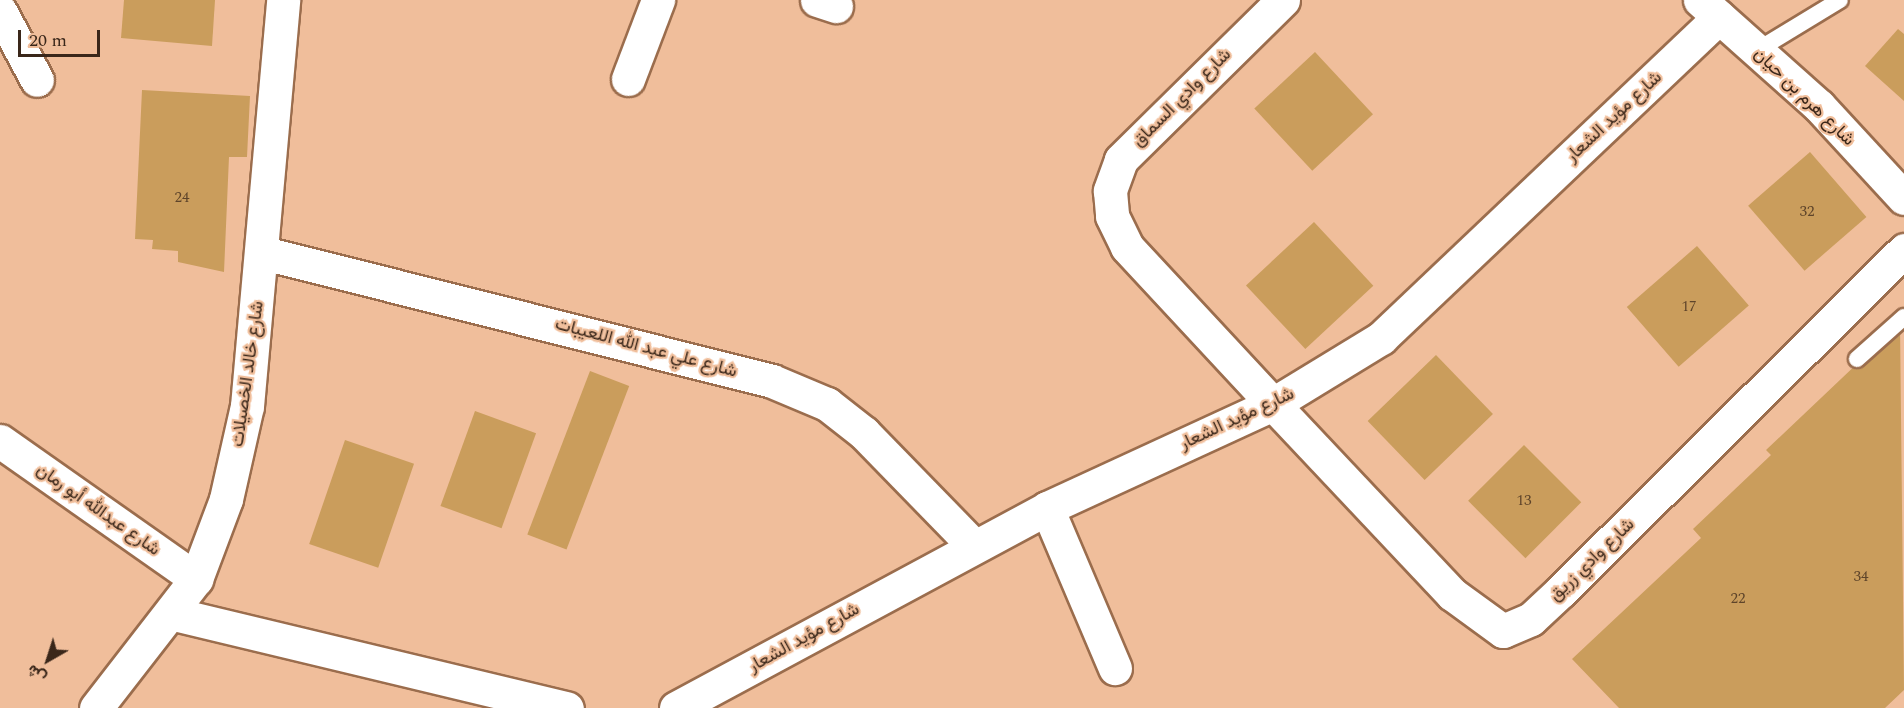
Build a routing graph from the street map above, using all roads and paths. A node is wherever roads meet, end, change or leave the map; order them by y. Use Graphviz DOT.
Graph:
graph roads {
  1 [pos="282,0"];
  2 [pos="658,0"];
  3 [pos="1840,0"];
  4 [pos="1270,4"];
  5 [pos="1710,9"];
  6 [pos="0,11"];
  7 [pos="1756,51"];
  8 [pos="628,79"];
  9 [pos="37,80"];
  10 [pos="1904,198"];
  11 [pos="1904,250"];
  12 [pos="264,254"];
  13 [pos="1904,316"];
  14 [pos="1857,358"];
  15 [pos="1273,404"];
  16 [pos="2,446"];
  17 [pos="1047,508"];
  18 [pos="974,546"];
  19 [pos="196,579"];
  20 [pos="174,614"];
  21 [pos="1115,668"];
  22 [pos="96,708"];
  23 [pos="567,708"];
  24 [pos="676,708"];
  1 -- 12 [label="street, شارع خالد الخصيلات"];
  2 -- 8 [label="street"];
  3 -- 7 [label="lane"];
  4 -- 15 [label="street, شارع وادي السماق"];
  5 -- 7 [label="street, شارع هرم بن حيان"];
  5 -- 15 [label="street, شارع مؤيد الشعار"];
  6 -- 9 [label="street"];
  7 -- 10 [label="street, شارع هرم بن حيان"];
  11 -- 15 [label="street, شارع وادي زريق"];
  12 -- 18 [label="street, شارع علي عبد الله اللعيبات"];
  12 -- 19 [label="street, شارع خالد الخصيلات"];
  13 -- 14 [label="lane"];
  15 -- 17 [label="street, شارع مؤيد الشعار"];
  16 -- 19 [label="street, شارع عبدالله أبو رمان"];
  17 -- 18 [label="street, شارع مؤيد الشعار"];
  17 -- 21 [label="street"];
  18 -- 24 [label="street, شارع مؤيد الشعار"];
  19 -- 20 [label="street, شارع خالد الخصيلات"];
  20 -- 22 [label="street, شارع خالد الخصيلات"];
  20 -- 23 [label="street"];
}
